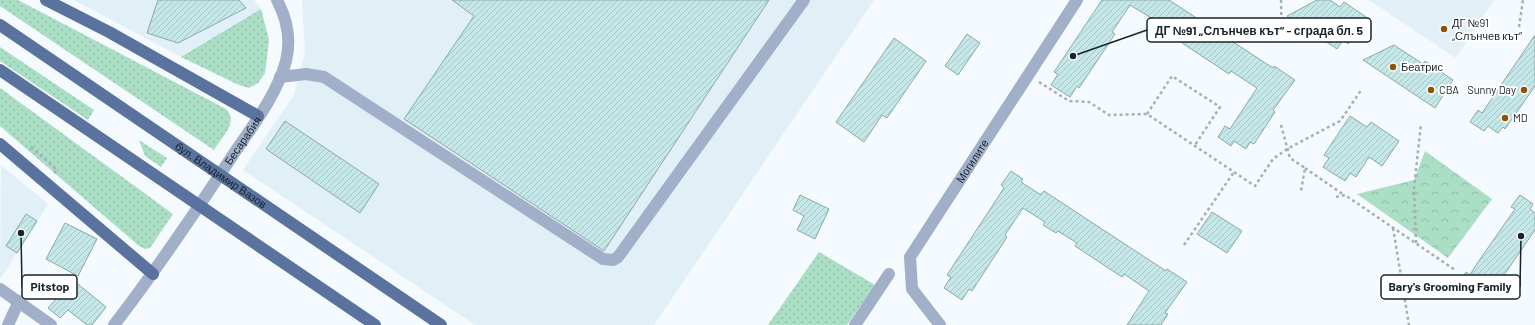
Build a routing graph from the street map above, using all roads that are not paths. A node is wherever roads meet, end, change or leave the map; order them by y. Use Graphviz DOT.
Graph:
graph roads {
  1 [pos="46,0"];
  2 [pos="277,0"];
  3 [pos="804,0"];
  4 [pos="1077,0"];
  5 [pos="0,25"];
  6 [pos="0,70"];
  7 [pos="280,77"];
  8 [pos="258,116"];
  9 [pos="0,144"];
  10 [pos="153,274"];
  11 [pos="889,274"];
  12 [pos="0,289"];
  13 [pos="19,301"];
  14 [pos="8,325"];
  15 [pos="52,325"];
  16 [pos="114,325"];
  17 [pos="375,325"];
  18 [pos="441,325"];
  19 [pos="855,325"];
  20 [pos="940,325"];
  1 -- 8 [label="main road"];
  2 -- 7 [label="street, Бесарабия"];
  3 -- 7 [label="street"];
  4 -- 20 [label="street, Могилите"];
  5 -- 18 [label="main road, бул. Владимир Вазов"];
  6 -- 17 [label="main road"];
  7 -- 8 [label="street, Бесарабия"];
  8 -- 10 [label="street, Бесарабия"];
  9 -- 10 [label="main road"];
  10 -- 16 [label="street, Бесарабия"];
  11 -- 19 [label="street"];
  12 -- 13 [label="street"];
  13 -- 14 [label="street"];
  13 -- 15 [label="street"];
}
